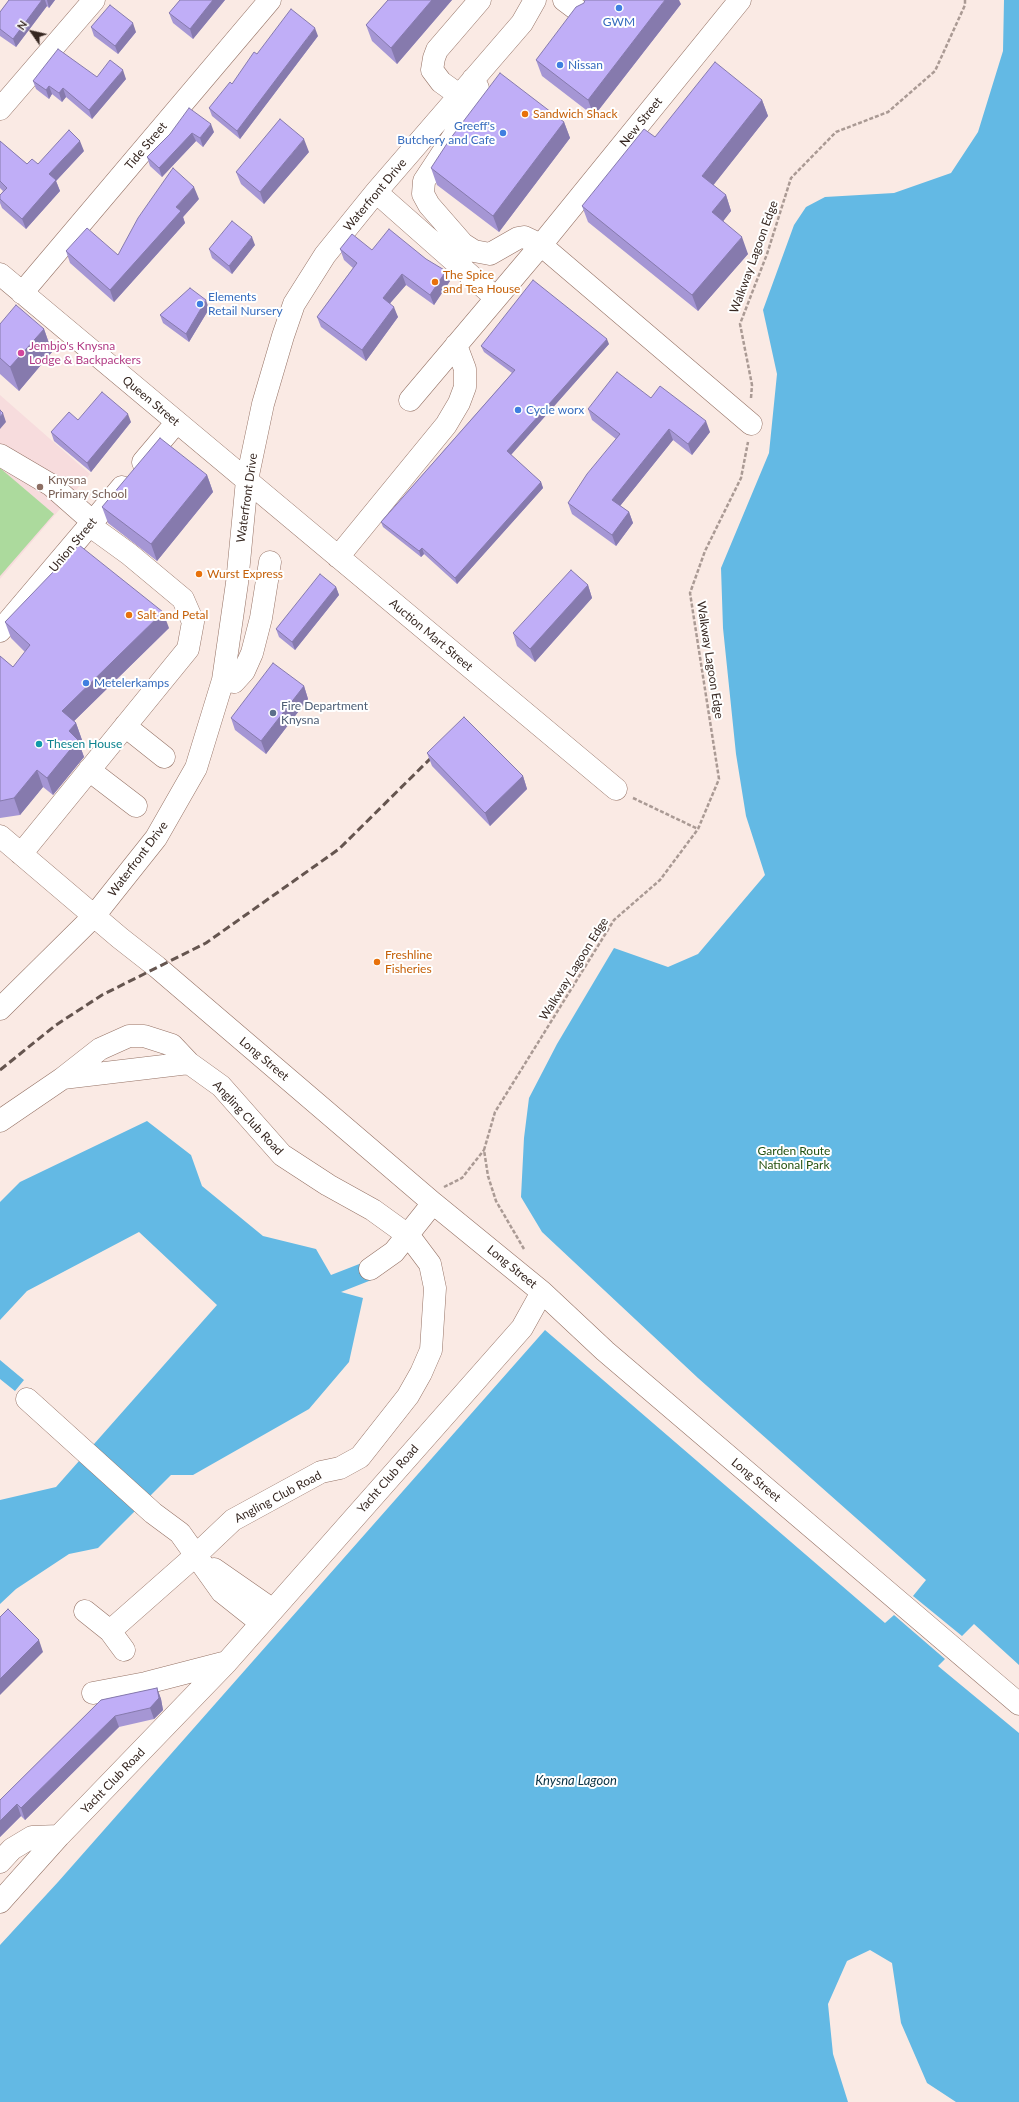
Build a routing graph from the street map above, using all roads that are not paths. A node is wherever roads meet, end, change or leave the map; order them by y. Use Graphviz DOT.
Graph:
graph roads {
  1 [pos="94,0"];
  2 [pos="270,0"];
  3 [pos="480,0"];
  4 [pos="535,0"];
  5 [pos="740,0"];
  6 [pos="466,87"];
  7 [pos="0,109"];
  8 [pos="376,192"];
  9 [pos="541,244"];
  10 [pos="0,274"];
  11 [pos="22,293"];
  12 [pos="496,298"];
  13 [pos="456,345"];
  14 [pos="410,400"];
  15 [pos="176,423"];
  16 [pos="751,424"];
  17 [pos="0,439"];
  18 [pos="0,455"];
  19 [pos="248,480"];
  20 [pos="51,485"];
  21 [pos="91,523"];
  22 [pos="338,557"];
  23 [pos="270,562"];
  24 [pos="0,631"];
  25 [pos="223,680"];
  26 [pos="125,726"];
  27 [pos="164,757"];
  28 [pos="89,770"];
  29 [pos="616,789"];
  30 [pos="136,806"];
  31 [pos="0,836"];
  32 [pos="21,854"];
  33 [pos="94,916"];
  34 [pos="0,1010"];
  35 [pos="189,1063"];
  36 [pos="63,1078"];
  37 [pos="0,1122"];
  38 [pos="435,1196"];
  39 [pos="409,1236"];
  40 [pos="370,1269"];
  41 [pos="542,1292"];
  42 [pos="27,1399"];
  43 [pos="195,1556"];
  44 [pos="85,1611"];
  45 [pos="267,1616"];
  46 [pos="110,1631"];
  47 [pos="124,1650"];
  48 [pos="227,1662"];
  49 [pos="93,1693"];
  50 [pos="1019,1704"];
  51 [pos="59,1836"];
  52 [pos="0,1862"];
  53 [pos="0,1902"];
  1 -- 7 [label="street"];
  2 -- 11 [label="street, Tide Street"];
  3 -- 6 [label="street"];
  4 -- 6 [label="street, Waterfront Drive"];
  5 -- 9 [label="street, New Street"];
  6 -- 8 [label="street, Waterfront Drive"];
  6 -- 9 [label="street"];
  8 -- 12 [label="street"];
  8 -- 19 [label="street, Waterfront Drive"];
  9 -- 12 [label="street, New Street"];
  9 -- 16 [label="street"];
  10 -- 11 [label="street, Queen Street"];
  11 -- 15 [label="street, Queen Street"];
  12 -- 13 [label="street, New Street"];
  13 -- 14 [label="street, New Street"];
  13 -- 22 [label="street"];
  15 -- 19 [label="street, Queen Street"];
  15 -- 21 [label="street, Union Street"];
  17 -- 20 [label="street"];
  18 -- 20 [label="street"];
  19 -- 22 [label="street, Auction Mart Street"];
  19 -- 25 [label="street, Waterfront Drive"];
  20 -- 21 [label="street"];
  21 -- 24 [label="street, Union Street"];
  21 -- 26 [label="street"];
  22 -- 29 [label="street, Auction Mart Street"];
  23 -- 25 [label="street"];
  25 -- 33 [label="street, Waterfront Drive"];
  26 -- 27 [label="street"];
  26 -- 28 [label="street"];
  28 -- 30 [label="street"];
  28 -- 32 [label="street"];
  31 -- 32 [label="street, Long Street"];
  32 -- 33 [label="street, Long Street"];
  33 -- 34 [label="street, Waterfront Drive"];
  33 -- 38 [label="street, Long Street"];
  35 -- 36 [label="street, Angling Club Road"];
  35 -- 36 [label="street, Angling Club Road"];
  35 -- 39 [label="street, Angling Club Road"];
  36 -- 37 [label="street, Angling Club Road"];
  38 -- 39 [label="street"];
  38 -- 41 [label="street, Long Street"];
  39 -- 40 [label="street"];
  39 -- 43 [label="street, Angling Club Road"];
  41 -- 45 [label="street, Yacht Club Road"];
  41 -- 50 [label="street, Long Street"];
  42 -- 43 [label="street"];
  43 -- 45 [label="street"];
  43 -- 46 [label="street, Angling Club Road"];
  44 -- 46 [label="street"];
  45 -- 48 [label="street, Yacht Club Road"];
  46 -- 47 [label="street"];
  48 -- 49 [label="street"];
  48 -- 51 [label="street, Yacht Club Road"];
  51 -- 52 [label="street"];
  51 -- 53 [label="street, Yacht Club Road"];
}
